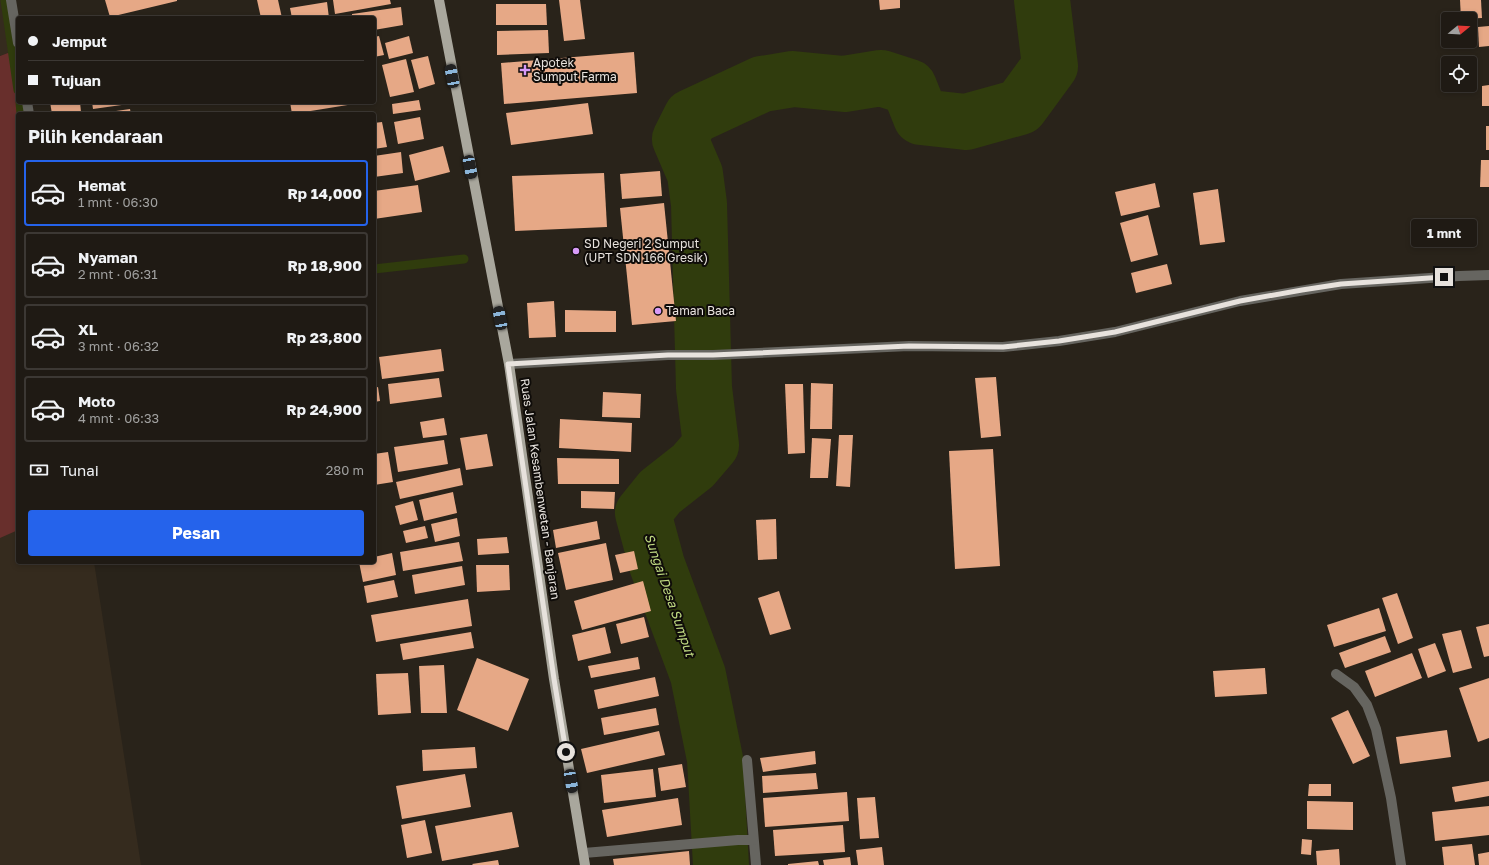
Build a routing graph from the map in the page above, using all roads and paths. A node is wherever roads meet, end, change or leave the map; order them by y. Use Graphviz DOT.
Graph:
graph roads {
  1 [pos="10,0"];
  2 [pos="439,0"];
  3 [pos="16,32"];
  4 [pos="1489,275"];
  5 [pos="508,364"];
  6 [pos="1336,674"];
  7 [pos="747,760"];
  8 [pos="753,840"];
  9 [pos="584,853"];
  10 [pos="585,865"];
  11 [pos="756,865"];
  12 [pos="1401,865"];
  1 -- 3 [label="street"];
  2 -- 5 [label="main road, Ruas Jalan Kesambenwetan - Banjaran"];
  4 -- 5 [label="street"];
  5 -- 9 [label="main road, Ruas Jalan Kesambenwetan - Banjaran"];
  6 -- 12 [label="street"];
  7 -- 8 [label="street"];
  8 -- 9 [label="street"];
  8 -- 11 [label="street"];
  9 -- 10 [label="main road, Ruas Jalan Kesambenwetan - Banjaran"];
}
